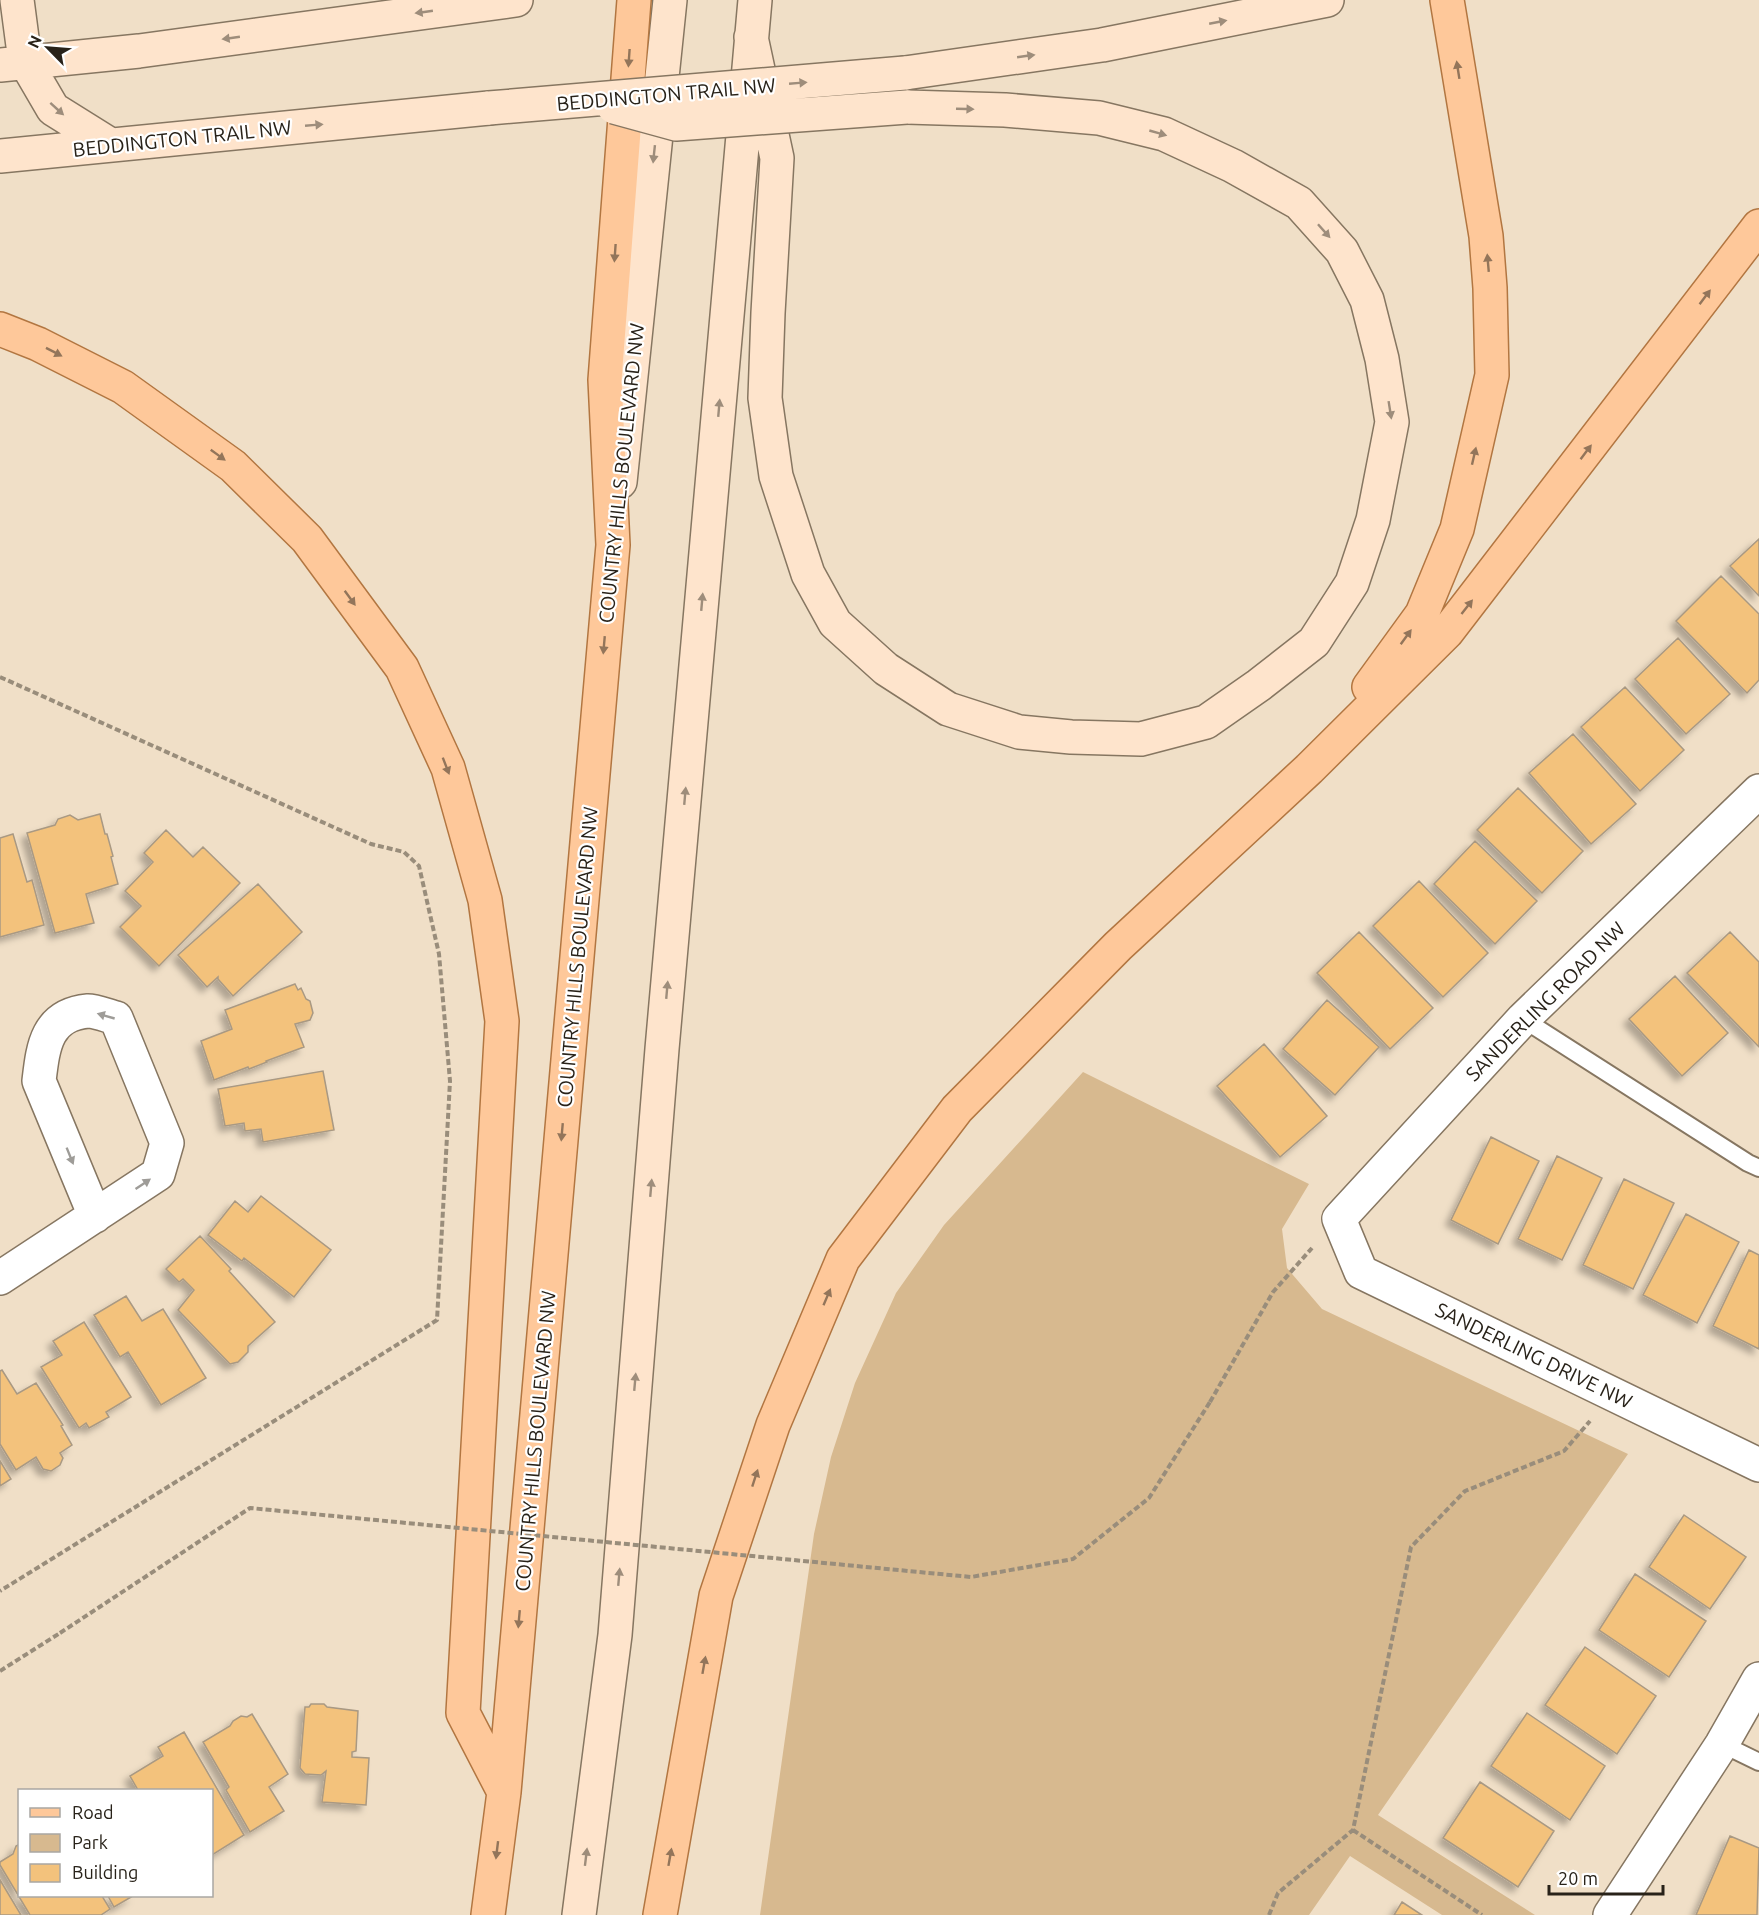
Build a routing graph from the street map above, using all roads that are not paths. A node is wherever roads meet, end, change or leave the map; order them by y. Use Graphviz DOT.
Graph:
graph roads {
  1 [pos="17,0"];
  2 [pos="634,0"];
  3 [pos="670,0"];
  4 [pos="755,0"];
  5 [pos="1327,0"];
  6 [pos="1447,0"];
  7 [pos="509,1"];
  8 [pos="751,37"];
  9 [pos="13,63"];
  10 [pos="592,100"];
  11 [pos="109,144"];
  12 [pos="0,156"];
  13 [pos="1759,226"];
  14 [pos="0,329"];
  15 [pos="613,545"];
  16 [pos="1309,769"];
  17 [pos="1759,791"];
  18 [pos="1523,1019"];
  19 [pos="1755,1160"];
  20 [pos="95,1216"];
  21 [pos="1339,1219"];
  22 [pos="0,1278"];
  23 [pos="1759,1465"];
  24 [pos="1759,1679"];
  25 [pos="1722,1744"];
  26 [pos="1759,1762"];
  27 [pos="504,1792"];
  28 [pos="488,1915"];
  29 [pos="579,1915"];
  30 [pos="660,1915"];
  31 [pos="1610,1915"];
  1 -- 9 [label="main road"];
  2 -- 15 [label="main road, one-way"];
  3 -- 15 [label="main road, COUNTRY HILLS BOULEVARD NW, one-way"];
  4 -- 8 [label="main road"];
  10 -- 5 [label="main road, BEDDINGTON TRAIL NW, one-way, bridge"];
  16 -- 6 [label="main road, one-way"];
  7 -- 9 [label="main road, one-way"];
  10 -- 8 [label="main road, one-way, bridge"];
  29 -- 8 [label="main road, one-way"];
  9 -- 11 [label="main road, one-way"];
  11 -- 10 [label="main road, BEDDINGTON TRAIL NW, one-way, bridge"];
  11 -- 12 [label="main road, BEDDINGTON TRAIL NW"];
  16 -- 13 [label="main road, one-way"];
  14 -- 27 [label="main road, one-way"];
  15 -- 27 [label="main road, COUNTRY HILLS BOULEVARD NW, one-way"];
  30 -- 16 [label="main road, one-way"];
  17 -- 18 [label="street, SANDERLING ROAD NW"];
  18 -- 19 [label="lane"];
  18 -- 21 [label="street, SANDERLING ROAD NW"];
  20 -- 20 [label="street, one-way"];
  20 -- 22 [label="street"];
  21 -- 23 [label="street, SANDERLING DRIVE NW"];
  24 -- 25 [label="street"];
  25 -- 26 [label="lane"];
  25 -- 31 [label="street"];
  27 -- 28 [label="main road, COUNTRY HILLS BOULEVARD NW, one-way"];
}
